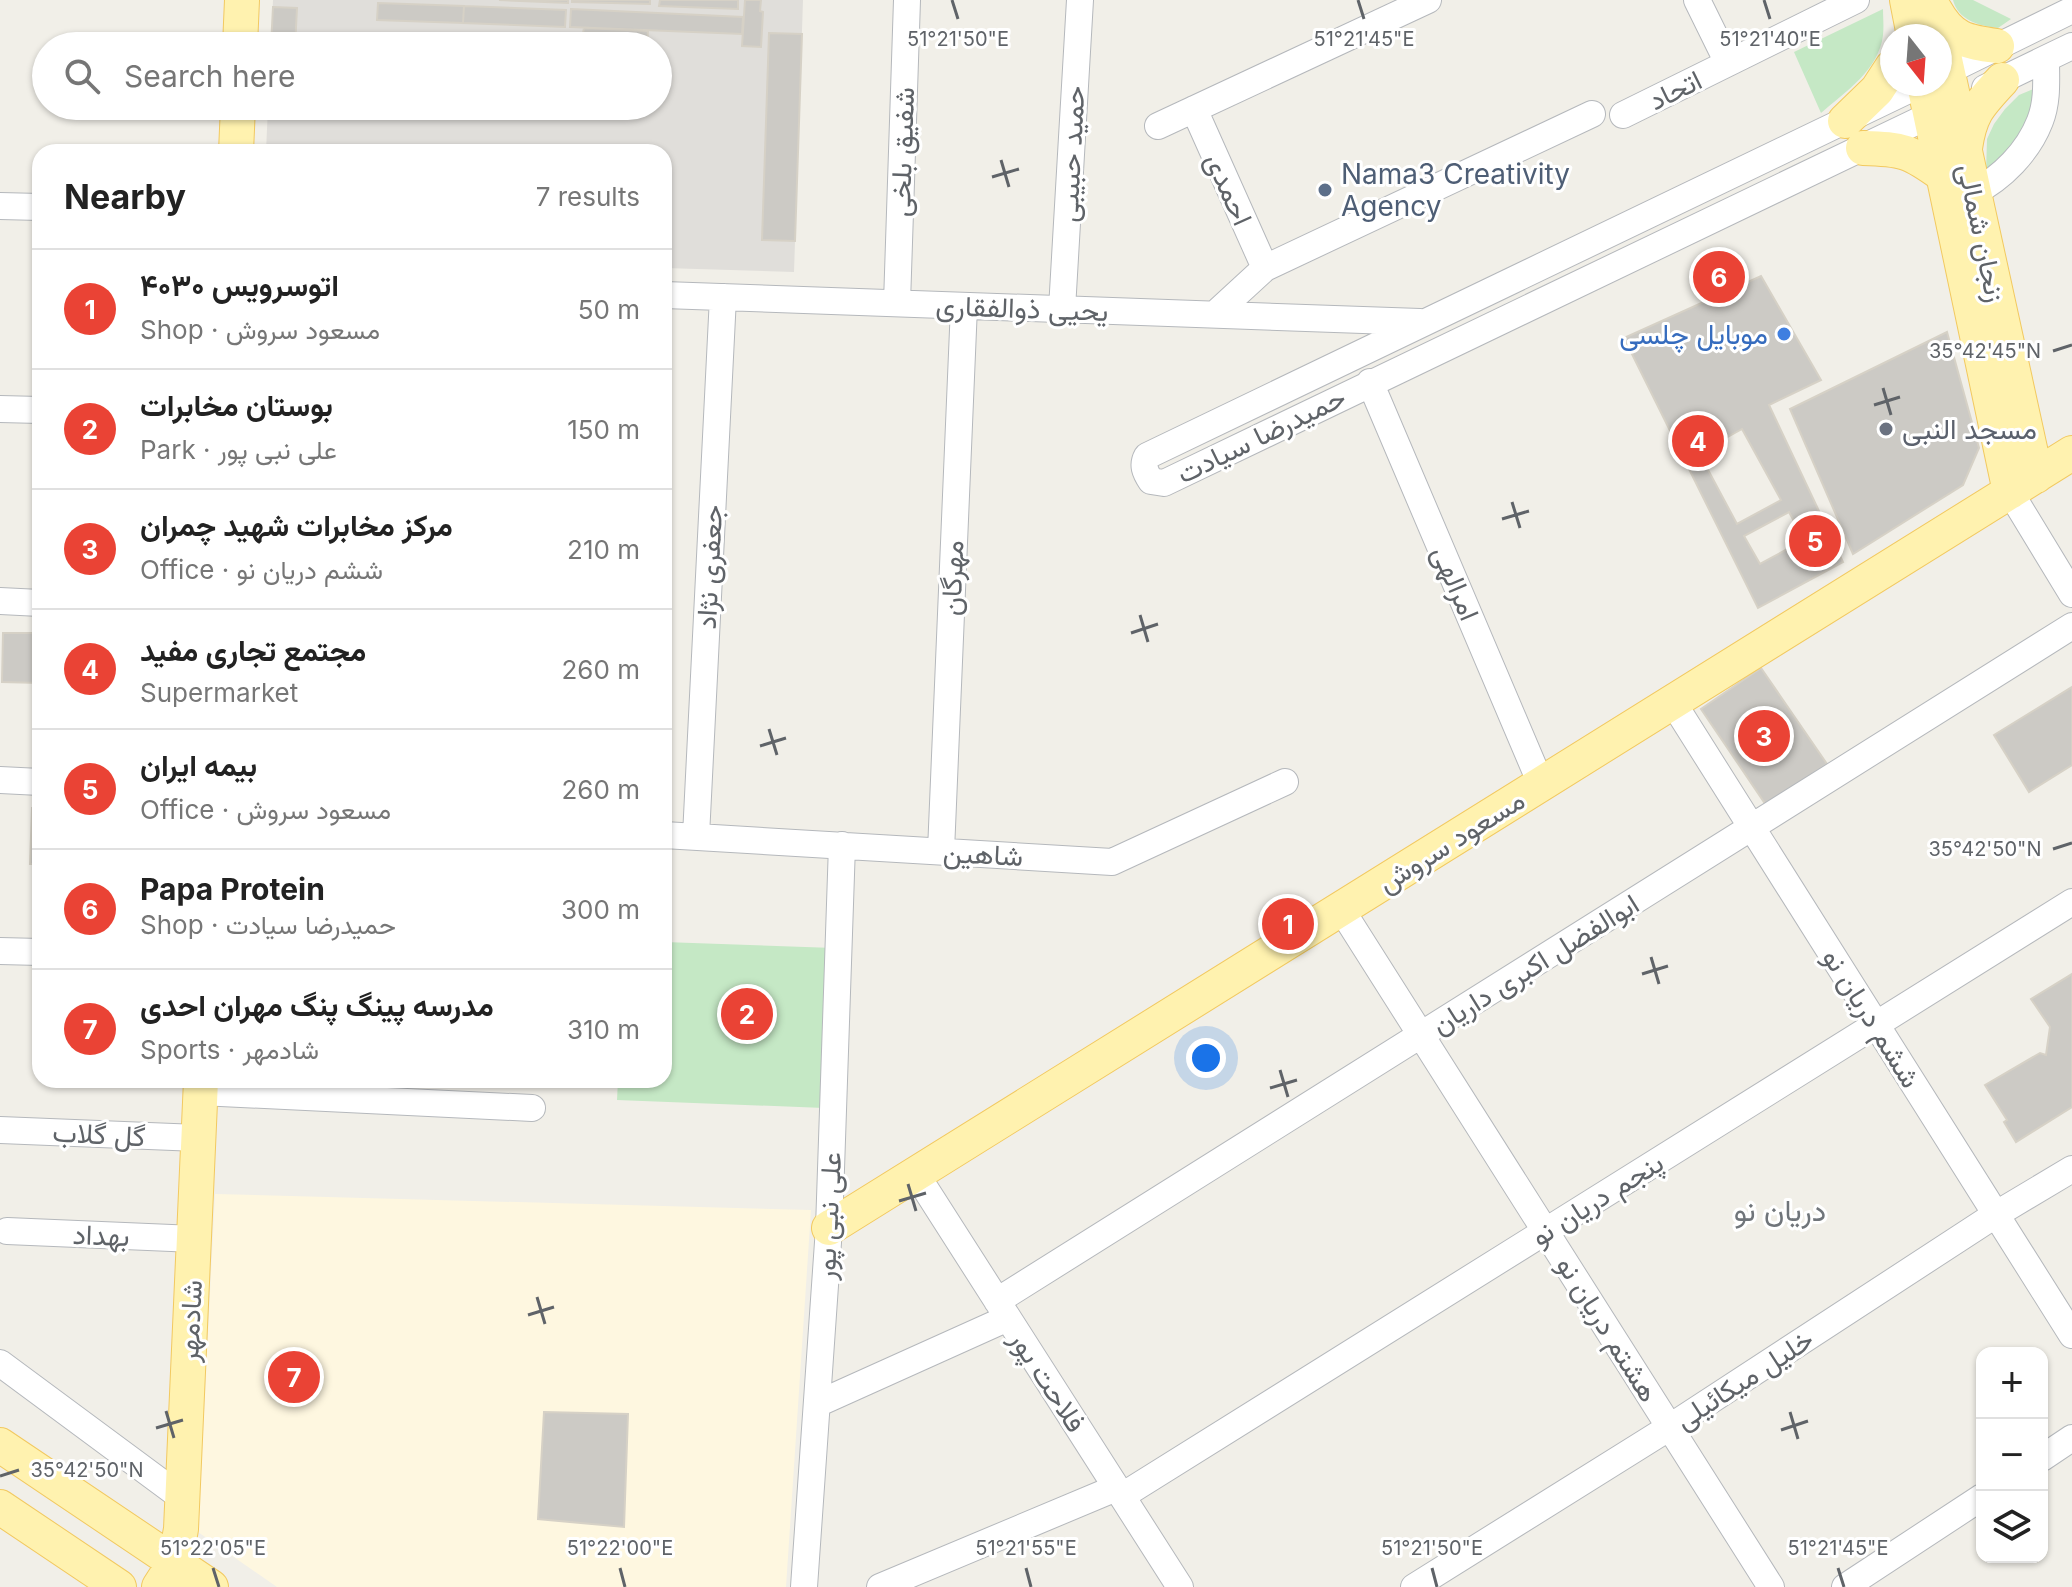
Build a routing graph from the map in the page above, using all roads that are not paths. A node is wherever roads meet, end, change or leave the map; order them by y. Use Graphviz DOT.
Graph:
graph roads {
  1 [pos="235,0"];
  2 [pos="242,0"];
  3 [pos="907,0"];
  4 [pos="1080,0"];
  5 [pos="1428,0"];
  6 [pos="1697,0"];
  7 [pos="1856,0"];
  8 [pos="2072,10"];
  9 [pos="1923,22"];
  10 [pos="241,32"];
  11 [pos="1997,46"];
  12 [pos="2072,46"];
  13 [pos="2046,59"];
  14 [pos="1728,63"];
  15 [pos="1952,78"];
  16 [pos="2002,80"];
  17 [pos="1880,85"];
  18 [pos="1952,87"];
  19 [pos="1922,96"];
  20 [pos="1938,96"];
  21 [pos="1194,109"];
  22 [pos="1592,114"];
  23 [pos="1623,115"];
  24 [pos="237,120"];
  25 [pos="1158,126"];
  26 [pos="1841,135"];
  27 [pos="236,144"];
  28 [pos="1954,164"];
  29 [pos="1973,193"];
  30 [pos="0,206"];
  31 [pos="32,207"];
  32 [pos="1265,268"];
  33 [pos="672,295"];
  34 [pos="723,297"];
  35 [pos="897,303"];
  36 [pos="964,306"];
  37 [pos="1062,309"];
  38 [pos="1215,314"];
  39 [pos="1426,323"];
  40 [pos="1384,331"];
  41 [pos="1370,382"];
  42 [pos="0,409"];
  43 [pos="32,410"];
  44 [pos="2072,453"];
  45 [pos="2023,484"];
  46 [pos="2072,594"];
  47 [pos="0,601"];
  48 [pos="32,603"];
  49 [pos="2072,626"];
  50 [pos="1672,701"];
  51 [pos="0,780"];
  52 [pos="32,782"];
  53 [pos="1285,782"];
  54 [pos="1541,784"];
  55 [pos="1751,828"];
  56 [pos="672,835"];
  57 [pos="696,836"];
  58 [pos="842,845"];
  59 [pos="941,851"];
  60 [pos="2072,902"];
  61 [pos="1341,909"];
  62 [pos="0,951"];
  63 [pos="32,952"];
  64 [pos="1877,1024"];
  65 [pos="1421,1035"];
  66 [pos="201,1088"];
  67 [pos="231,1088"];
  68 [pos="532,1108"];
  69 [pos="0,1130"];
  70 [pos="198,1138"];
  71 [pos="2072,1169"];
  72 [pos="916,1174"];
  73 [pos="1995,1215"];
  74 [pos="829,1228"];
  75 [pos="7,1231"];
  76 [pos="1546,1231"];
  77 [pos="195,1239"];
  78 [pos="1002,1310"];
  79 [pos="2068,1319"];
  80 [pos="0,1363"];
  81 [pos="817,1404"];
  82 [pos="1670,1427"];
  83 [pos="2072,1438"];
  84 [pos="0,1445"];
  85 [pos="2048,1454"];
  86 [pos="1119,1492"];
  87 [pos="181,1497"];
  88 [pos="1976,1501"];
  89 [pos="0,1507"];
  90 [pos="167,1574"];
  91 [pos="119,1587"];
  92 [pos="211,1587"];
  93 [pos="804,1587"];
  94 [pos="880,1587"];
  95 [pos="1180,1587"];
  96 [pos="1414,1587"];
  97 [pos="1771,1587"];
  98 [pos="1845,1587"];
  1 -- 2 [label="street"];
  2 -- 10 [label="main road"];
  3 -- 35 [label="street, شفیق بلخی"];
  4 -- 37 [label="street, حمید حبیبی"];
  5 -- 21 [label="street"];
  6 -- 14 [label="street"];
  7 -- 14 [label="street, اتحاد"];
  8 -- 11 [label="street"];
  9 -- 11 [label="main road"];
  11 -- 15 [label="street"];
  12 -- 13 [label="street"];
  13 -- 16 [label="street"];
  13 -- 29 [label="street"];
  14 -- 23 [label="street, اتحاد"];
  16 -- 18 [label="street"];
  16 -- 28 [label="main road"];
  17 -- 26 [label="main road"];
  19 -- 26 [label="street, حمیدرضا سیادت"];
  20 -- 28 [label="main road, زنجان شمالی"];
  21 -- 25 [label="street"];
  21 -- 32 [label="street, احمدی"];
  22 -- 32 [label="street"];
  24 -- 27 [label="main road"];
  26 -- 28 [label="main road"];
  26 -- 39 [label="street, حمیدرضا سیادت"];
  26 -- 41 [label="street, حمیدرضا سیادت"];
  28 -- 29 [label="main road, زنجان شمالی"];
  28 -- 45 [label="main road, زنجان شمالی"];
  29 -- 45 [label="main road, زنجان شمالی"];
  30 -- 31 [label="street"];
  32 -- 38 [label="street"];
  33 -- 34 [label="street, یحیی ذوالفقاری"];
  34 -- 35 [label="street, یحیی ذوالفقاری"];
  34 -- 57 [label="street, جعفری نژاد"];
  35 -- 36 [label="street, یحیی ذوالفقاری"];
  36 -- 37 [label="street, یحیی ذوالفقاری"];
  36 -- 59 [label="street, مهرگان"];
  37 -- 38 [label="street, یحیی ذوالفقاری"];
  38 -- 40 [label="street, یحیی ذوالفقاری"];
  39 -- 40 [label="street, یحیی ذوالفقاری"];
  40 -- 41 [label="street, حمیدرضا سیادت"];
  41 -- 54 [label="street, امرالهی"];
  42 -- 43 [label="street"];
  44 -- 45 [label="main road, مسعود سروش"];
  45 -- 46 [label="street"];
  45 -- 50 [label="main road, مسعود سروش"];
  47 -- 48 [label="street"];
  49 -- 55 [label="street, ابوالفضل اکبری داریان"];
  50 -- 54 [label="main road, مسعود سروش"];
  50 -- 55 [label="street, ششم دریان‌ نو"];
  51 -- 52 [label="street"];
  53 -- 59 [label="street, شاهین"];
  54 -- 61 [label="main road, مسعود سروش"];
  55 -- 64 [label="street, ششم دریان‌ نو"];
  55 -- 65 [label="street, ابوالفضل اکبری داریان"];
  56 -- 57 [label="street, شاهین"];
  57 -- 58 [label="street, شاهین"];
  58 -- 59 [label="street, شاهین"];
  58 -- 74 [label="street, علی نبی پور"];
  60 -- 64 [label="street, پنجم دریان‌ نو"];
  61 -- 65 [label="street, هشتم دریان‌ نو"];
  61 -- 72 [label="main road, مسعود سروش"];
  62 -- 63 [label="street"];
  64 -- 73 [label="street, ششم دریان‌ نو"];
  64 -- 76 [label="street, پنجم دریان‌ نو"];
  65 -- 76 [label="street, هشتم دریان‌ نو"];
  65 -- 78 [label="street, ابوالفضل اکبری داریان"];
  66 -- 70 [label="main road, شادمهر"];
  67 -- 68 [label="street"];
  69 -- 70 [label="street, گل گلاب"];
  70 -- 77 [label="main road, شادمهر"];
  71 -- 73 [label="street, خلیل میکائیلی"];
  72 -- 74 [label="main road, مسعود سروش"];
  72 -- 78 [label="street, فلاحت پور"];
  73 -- 79 [label="street, ششم دریان‌ نو"];
  73 -- 82 [label="street, خلیل میکائیلی"];
  74 -- 81 [label="street, علی نبی پور"];
  75 -- 77 [label="street, بهداد"];
  76 -- 82 [label="street, هشتم دریان‌ نو"];
  76 -- 86 [label="street, پنجم دریان‌ نو"];
  77 -- 87 [label="main road, شادمهر"];
  78 -- 81 [label="street, ابوالفضل اکبری داریان"];
  78 -- 86 [label="street, فلاحت پور"];
  80 -- 87 [label="street"];
  81 -- 93 [label="street, علی نبی پور"];
  82 -- 96 [label="street, خلیل میکائیلی"];
  82 -- 97 [label="street, هشتم دریان‌ نو"];
  83 -- 85 [label="street"];
  84 -- 90 [label="main road"];
  86 -- 94 [label="street, پنجم دریان‌ نو"];
  86 -- 95 [label="street, فلاحت پور"];
  87 -- 90 [label="main road, شادمهر"];
  88 -- 98 [label="street"];
  89 -- 91 [label="main road"];
  90 -- 92 [label="main road"];
}
